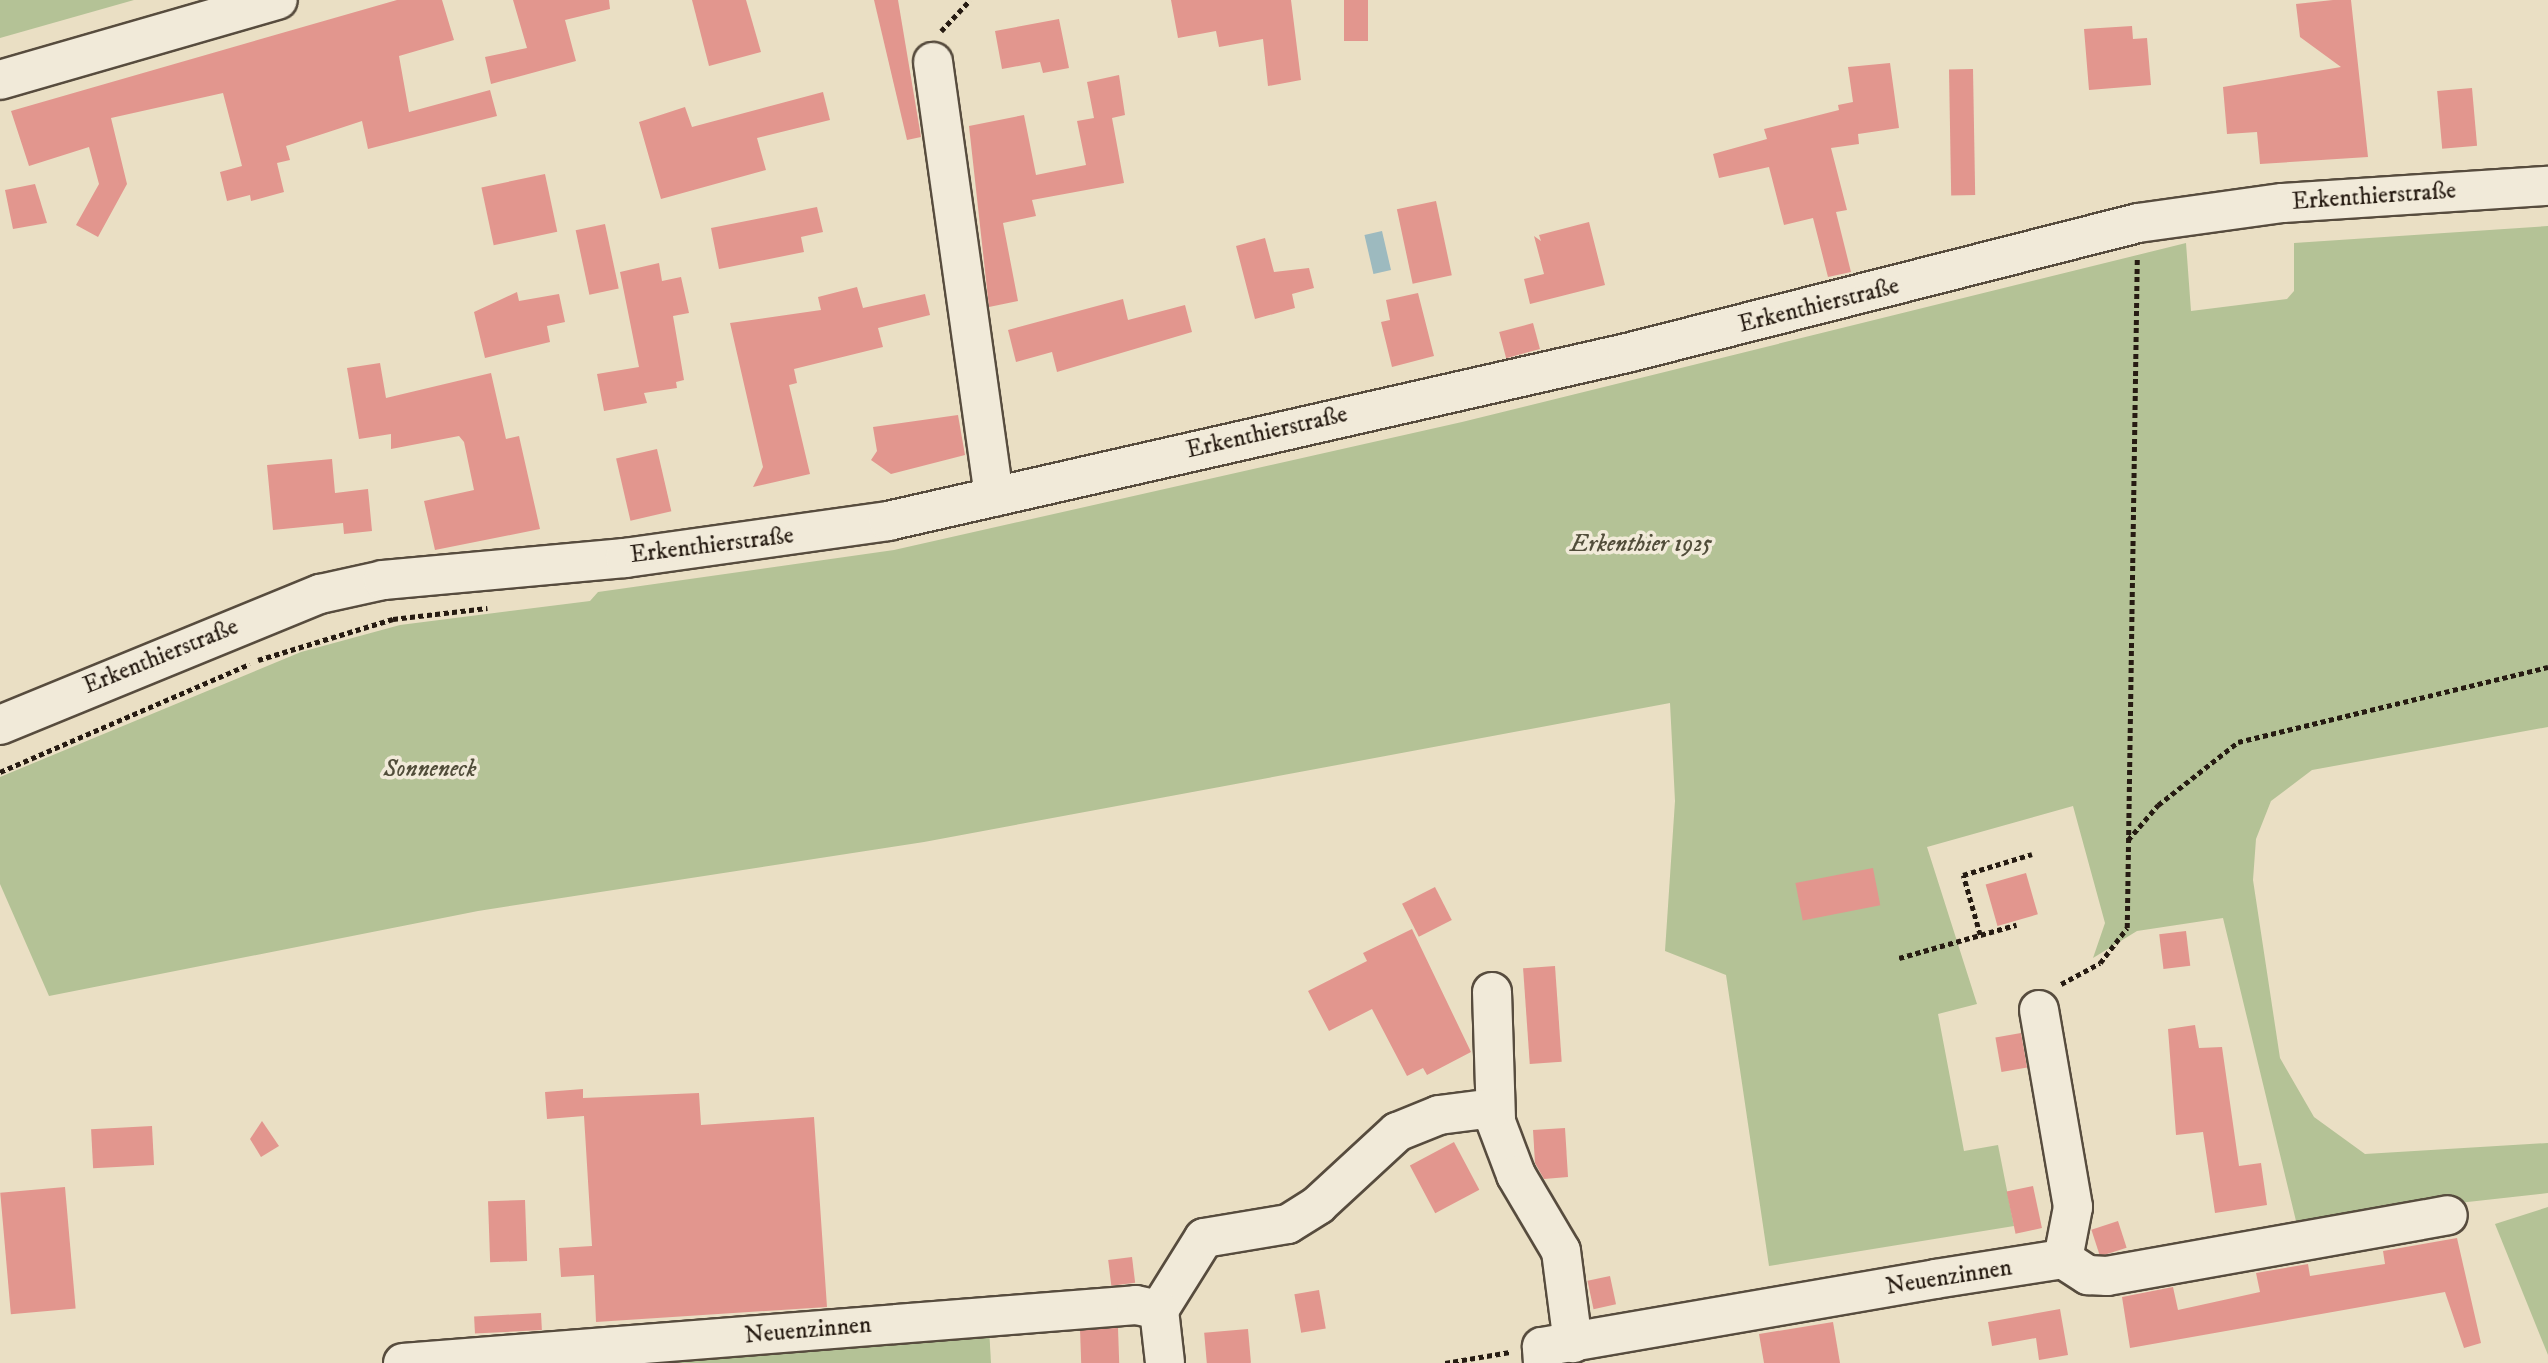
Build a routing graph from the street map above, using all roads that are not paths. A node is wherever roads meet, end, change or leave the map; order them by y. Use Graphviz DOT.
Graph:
graph roads {
  1 [pos="278,0"];
  2 [pos="933,62"];
  3 [pos="0,80"];
  4 [pos="2548,186"];
  5 [pos="994,497"];
  6 [pos="0,725"];
  7 [pos="1492,992"];
  8 [pos="2039,1010"];
  9 [pos="1494,1108"];
  10 [pos="2448,1215"];
  11 [pos="2063,1259"];
  12 [pos="1160,1310"];
  13 [pos="1553,1351"];
  14 [pos="403,1363"];
  15 [pos="1165,1363"];
  1 -- 3 [label="street"];
  2 -- 5 [label="street"];
  4 -- 5 [label="street, Erkenthierstraße"];
  5 -- 6 [label="street, Erkenthierstraße"];
  7 -- 9 [label="street"];
  8 -- 11 [label="street"];
  9 -- 12 [label="street"];
  9 -- 13 [label="street"];
  10 -- 11 [label="street"];
  11 -- 13 [label="street, Neuenzinnen"];
  12 -- 14 [label="street, Neuenzinnen"];
  12 -- 15 [label="street"];
}
